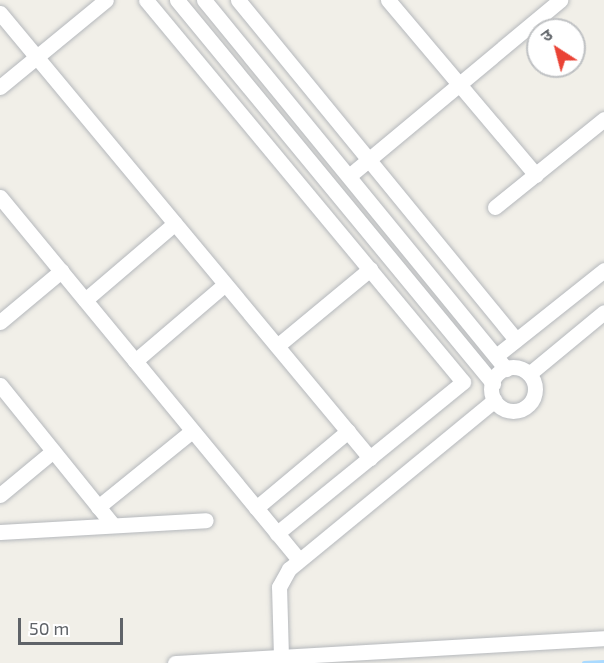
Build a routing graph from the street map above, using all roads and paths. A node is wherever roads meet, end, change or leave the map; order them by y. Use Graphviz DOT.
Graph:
graph roads {
  1 [pos="106,0"];
  2 [pos="146,0"];
  3 [pos="177,0"];
  4 [pos="204,0"];
  5 [pos="238,0"];
  6 [pos="388,0"];
  7 [pos="554,2"];
  8 [pos="0,13"];
  9 [pos="37,57"];
  10 [pos="459,84"];
  11 [pos="0,87"];
  12 [pos="604,119"];
  13 [pos="369,159"];
  14 [pos="536,175"];
  15 [pos="349,176"];
  16 [pos="0,197"];
  17 [pos="495,207"];
  18 [pos="175,223"];
  19 [pos="370,269"];
  20 [pos="604,270"];
  21 [pos="61,271"];
  22 [pos="225,284"];
  23 [pos="85,300"];
  24 [pos="604,312"];
  25 [pos="0,322"];
  26 [pos="516,340"];
  27 [pos="277,346"];
  28 [pos="496,356"];
  29 [pos="135,361"];
  30 [pos="506,369"];
  31 [pos="529,374"];
  32 [pos="493,383"];
  33 [pos="0,385"];
  34 [pos="495,400"];
  35 [pos="192,431"];
  36 [pos="348,431"];
  37 [pos="53,451"];
  38 [pos="370,458"];
  39 [pos="0,495"];
  40 [pos="98,507"];
  41 [pos="256,508"];
  42 [pos="206,520"];
  43 [pos="113,525"];
  44 [pos="0,532"];
  45 [pos="277,533"];
  46 [pos="299,560"];
  47 [pos="604,638"];
  48 [pos="281,657"];
  49 [pos="175,663"];
  1 -- 9 [label="street"];
  2 -- 19 [label="street"];
  3 -- 32 [label="street"];
  4 -- 15 [label="street"];
  5 -- 13 [label="street"];
  6 -- 10 [label="street"];
  7 -- 10 [label="street"];
  8 -- 9 [label="street"];
  9 -- 11 [label="street"];
  9 -- 18 [label="street"];
  10 -- 13 [label="street"];
  10 -- 14 [label="street"];
  12 -- 14 [label="street"];
  13 -- 15 [label="street"];
  13 -- 26 [label="street"];
  14 -- 17 [label="street"];
  15 -- 28 [label="street"];
  16 -- 21 [label="street"];
  18 -- 22 [label="street"];
  18 -- 23 [label="street"];
  19 -- 27 [label="street"];
  19 -- 38 [label="street"];
  20 -- 26 [label="street"];
  21 -- 23 [label="street"];
  21 -- 25 [label="street"];
  22 -- 27 [label="street"];
  22 -- 29 [label="street"];
  23 -- 29 [label="street"];
  24 -- 31 [label="street"];
  26 -- 28 [label="street"];
  27 -- 36 [label="street"];
  28 -- 30 [label="street"];
  29 -- 35 [label="street"];
  30 -- 31 [label="street"];
  30 -- 32 [label="street"];
  31 -- 34 [label="street"];
  32 -- 34 [label="street"];
  33 -- 37 [label="street"];
  34 -- 46 [label="street"];
  35 -- 40 [label="street"];
  35 -- 41 [label="street"];
  36 -- 38 [label="street"];
  36 -- 41 [label="street"];
  37 -- 39 [label="street"];
  37 -- 40 [label="street"];
  38 -- 45 [label="street"];
  40 -- 43 [label="street"];
  41 -- 45 [label="street"];
  42 -- 43 [label="street"];
  43 -- 44 [label="street"];
  45 -- 46 [label="street"];
  46 -- 48 [label="street"];
  47 -- 48 [label="street"];
  48 -- 49 [label="street"];
}
